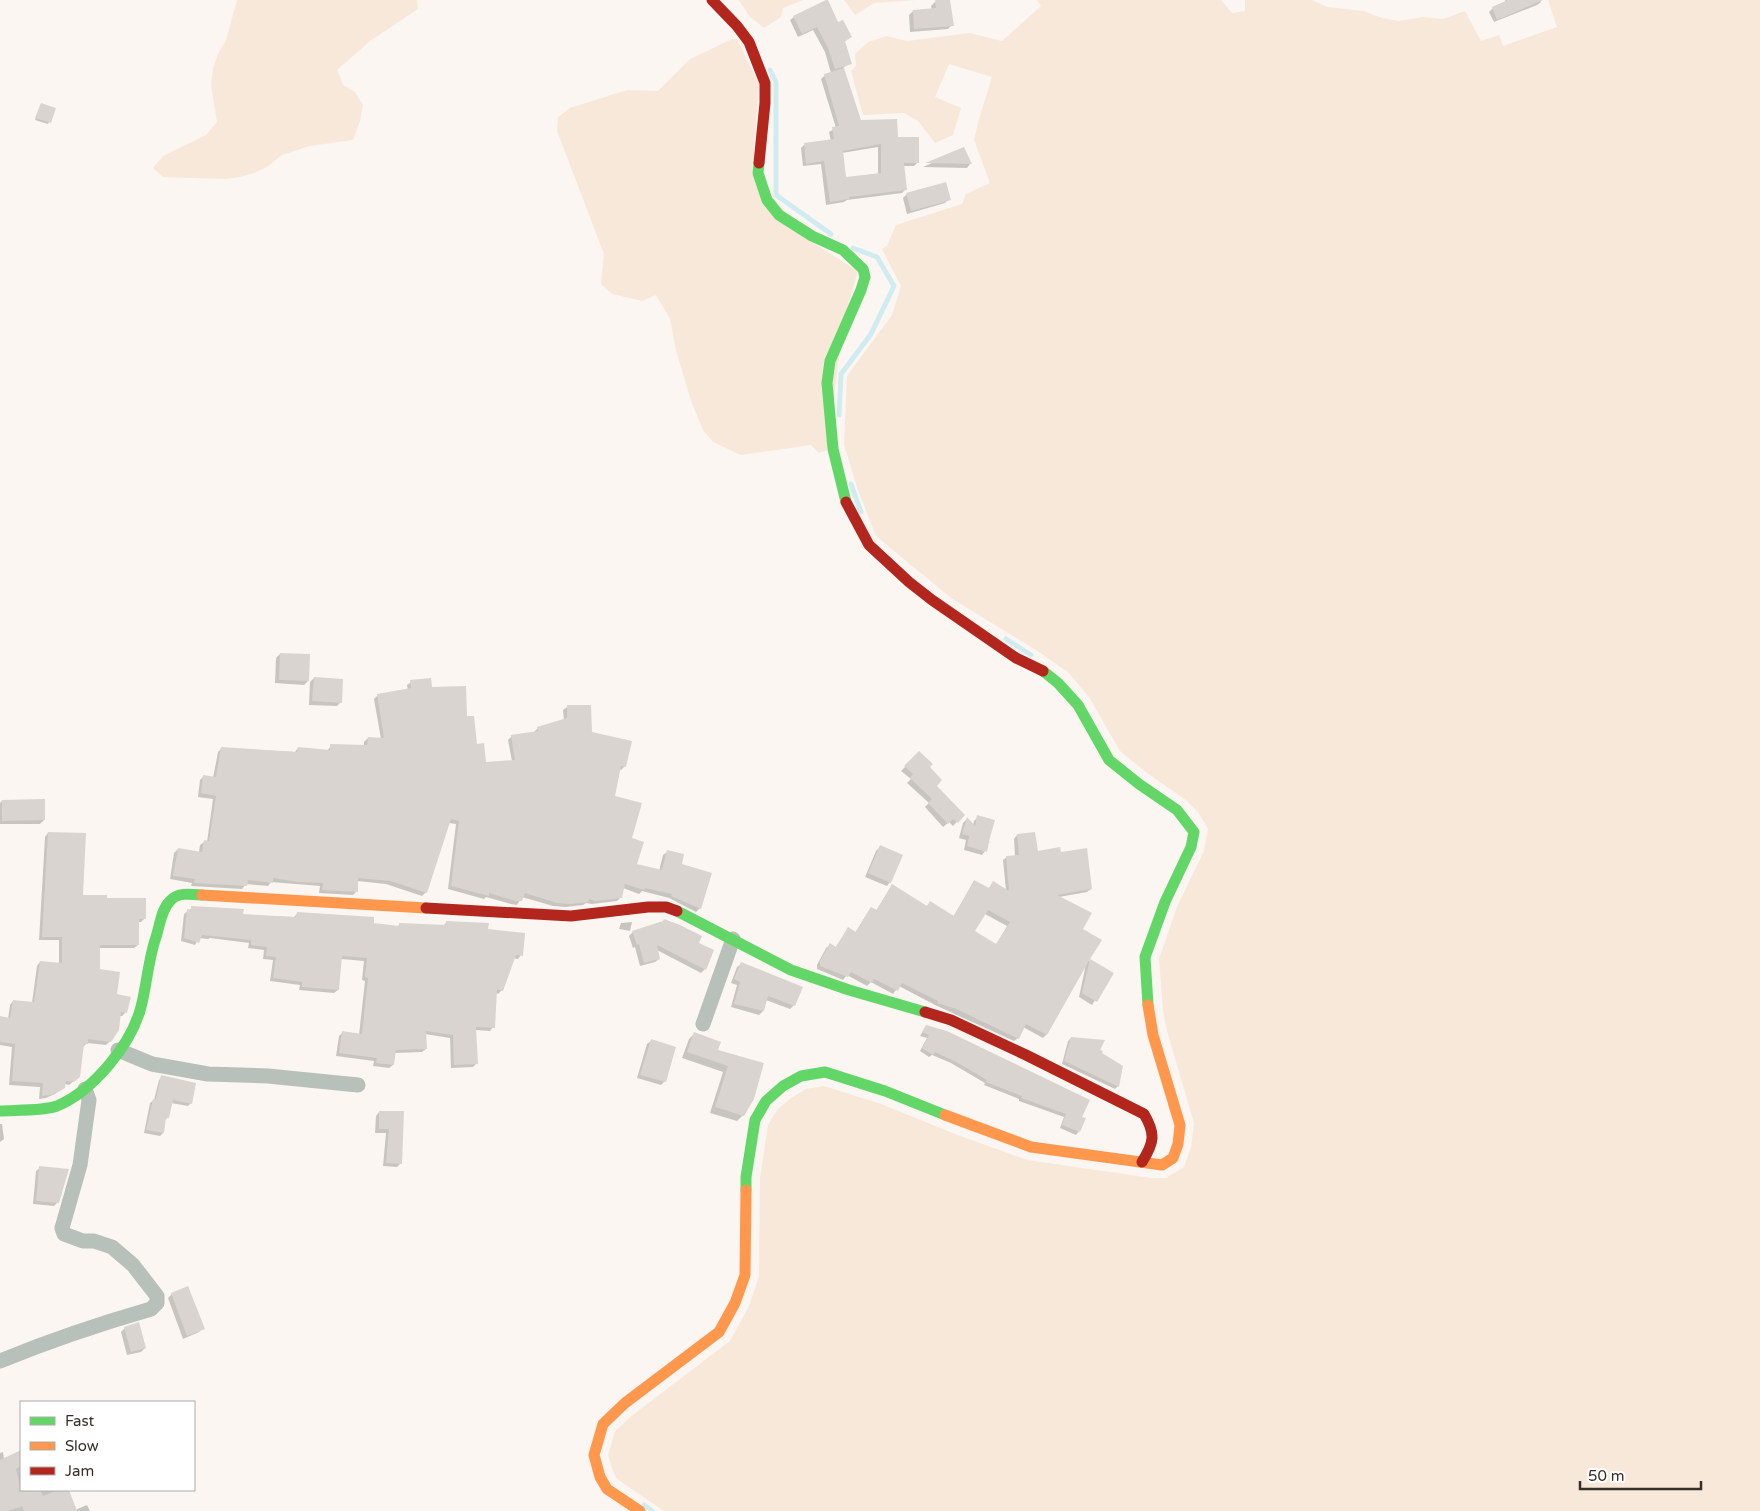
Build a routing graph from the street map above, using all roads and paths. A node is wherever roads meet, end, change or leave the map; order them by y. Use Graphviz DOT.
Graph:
graph roads {
  1 [pos="712,0"];
  2 [pos="733,939"];
  3 [pos="703,1024"];
  4 [pos="118,1050"];
  5 [pos="358,1085"];
  6 [pos="85,1089"];
  7 [pos="0,1111"];
  8 [pos="1142,1162"];
  9 [pos="0,1361"];
  10 [pos="640,1511"];
  1 -- 8 [label="street"];
  2 -- 3 [label="street"];
  2 -- 4 [label="street"];
  2 -- 8 [label="street"];
  4 -- 5 [label="street"];
  4 -- 6 [label="street"];
  6 -- 7 [label="street"];
  6 -- 9 [label="street"];
  8 -- 10 [label="street"];
}
